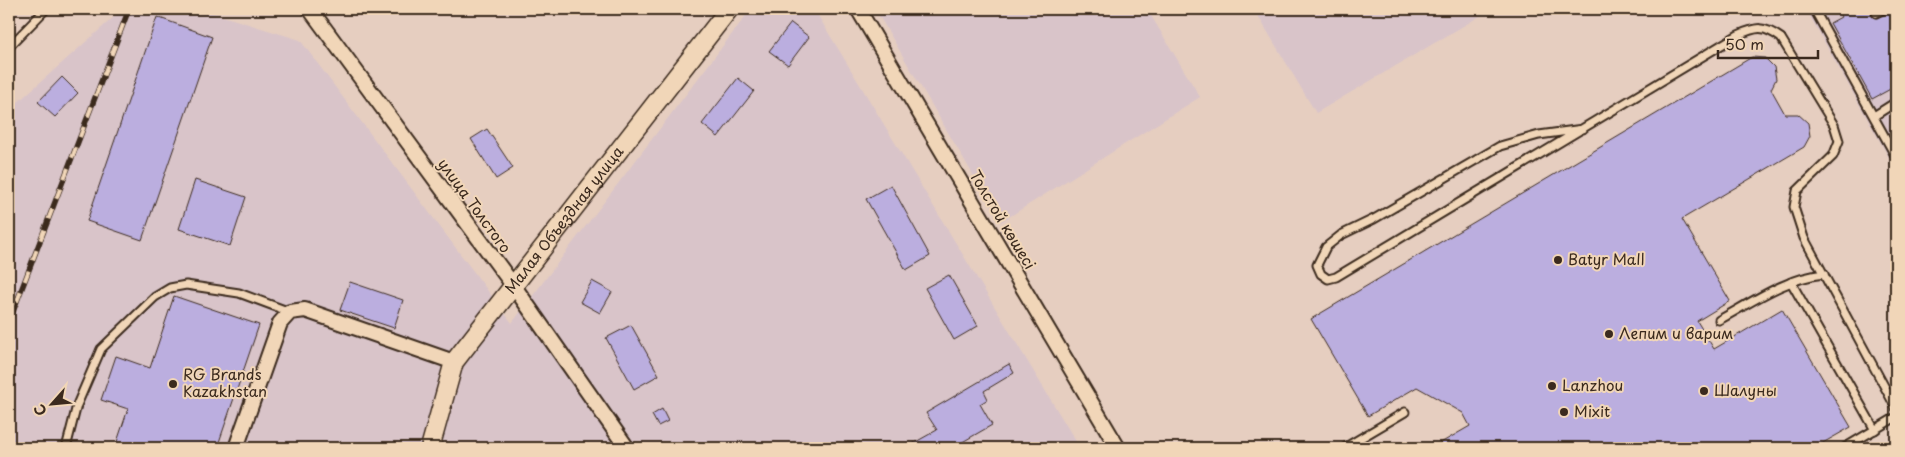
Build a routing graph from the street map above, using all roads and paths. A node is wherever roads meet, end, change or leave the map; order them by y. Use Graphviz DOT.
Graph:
graph roads {
  1 [pos="46,9"];
  2 [pos="310,9"];
  3 [pos="729,9"];
  4 [pos="858,9"];
  5 [pos="1814,9"];
  6 [pos="1884,9"];
  7 [pos="1876,13"];
  8 [pos="9,46"];
  9 [pos="1896,102"];
  10 [pos="1874,116"];
  11 [pos="1582,129"];
  12 [pos="1896,157"];
  13 [pos="1824,274"];
  14 [pos="1791,282"];
  15 [pos="512,285"];
  16 [pos="290,312"];
  17 [pos="1719,320"];
  18 [pos="454,362"];
  19 [pos="1896,408"];
  20 [pos="1405,412"];
  21 [pos="1896,417"];
  22 [pos="1875,430"];
  23 [pos="66,448"];
  24 [pos="236,448"];
  25 [pos="430,448"];
  26 [pos="627,448"];
  27 [pos="1118,448"];
  28 [pos="1344,448"];
  29 [pos="1844,448"];
  1 -- 8 [label="lane"];
  2 -- 15 [label="street, улица Толстого"];
  3 -- 15 [label="street, Малая Объездная улица"];
  4 -- 27 [label="street, Толстой көшесі"];
  5 -- 10 [label="lane"];
  6 -- 7 [label="lane"];
  9 -- 10 [label="lane"];
  10 -- 12 [label="lane"];
  11 -- 11 [label="lane"];
  11 -- 13 [label="lane"];
  13 -- 14 [label="lane"];
  13 -- 19 [label="lane"];
  14 -- 17 [label="lane"];
  14 -- 22 [label="lane"];
  15 -- 18 [label="street, Малая Объездная улица"];
  15 -- 26 [label="street, улица Толстого"];
  16 -- 18 [label="street"];
  16 -- 23 [label="lane"];
  16 -- 24 [label="street"];
  18 -- 25 [label="street, Малая Объездная улица"];
  20 -- 28 [label="lane"];
  21 -- 22 [label="lane"];
  22 -- 29 [label="lane"];
}
